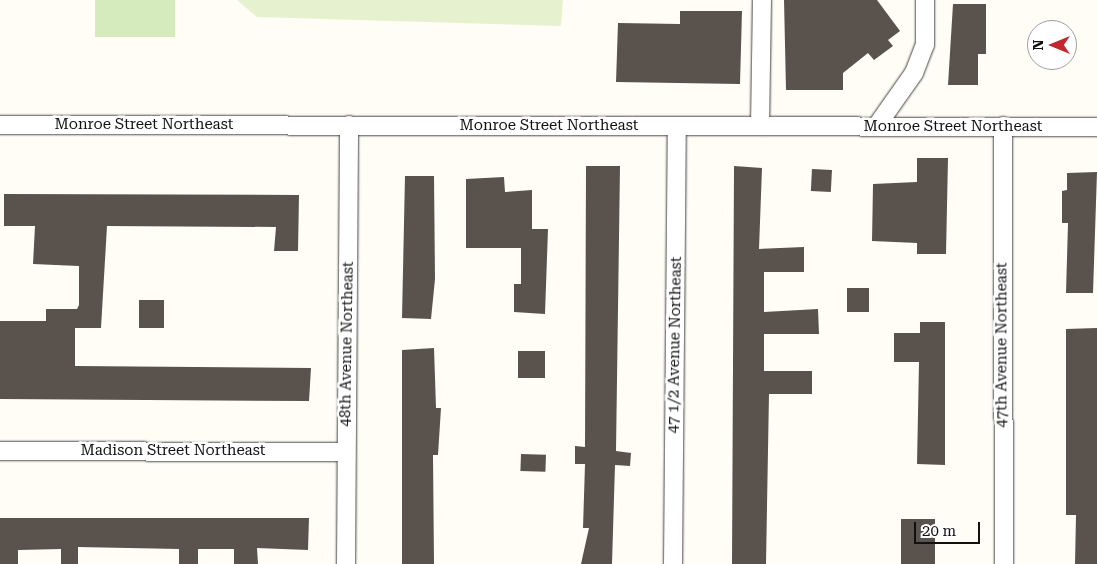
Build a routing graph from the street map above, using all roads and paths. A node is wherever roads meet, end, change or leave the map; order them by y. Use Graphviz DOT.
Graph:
graph roads {
  1 [pos="762,0"];
  2 [pos="925,0"];
  3 [pos="0,125"];
  4 [pos="349,125"];
  5 [pos="677,126"];
  6 [pos="760,126"];
  7 [pos="1003,126"];
  8 [pos="876,127"];
  9 [pos="1097,127"];
  10 [pos="0,451"];
  11 [pos="346,452"];
  12 [pos="346,564"];
  13 [pos="673,564"];
  14 [pos="1004,564"];
  1 -- 6 [label="street"];
  2 -- 8 [label="street"];
  3 -- 4 [label="street, Monroe Street Northeast"];
  4 -- 5 [label="street, Monroe Street Northeast"];
  4 -- 11 [label="street, 48th Avenue Northeast"];
  5 -- 6 [label="street, Monroe Street Northeast"];
  5 -- 13 [label="street, 47 1/2 Avenue Northeast"];
  6 -- 8 [label="street, Monroe Street Northeast"];
  7 -- 8 [label="street, Monroe Street Northeast"];
  7 -- 9 [label="street, Monroe Street Northeast"];
  7 -- 14 [label="street, 47th Avenue Northeast"];
  10 -- 11 [label="street, Madison Street Northeast"];
  11 -- 12 [label="street, 48th Avenue Northeast"];
}
